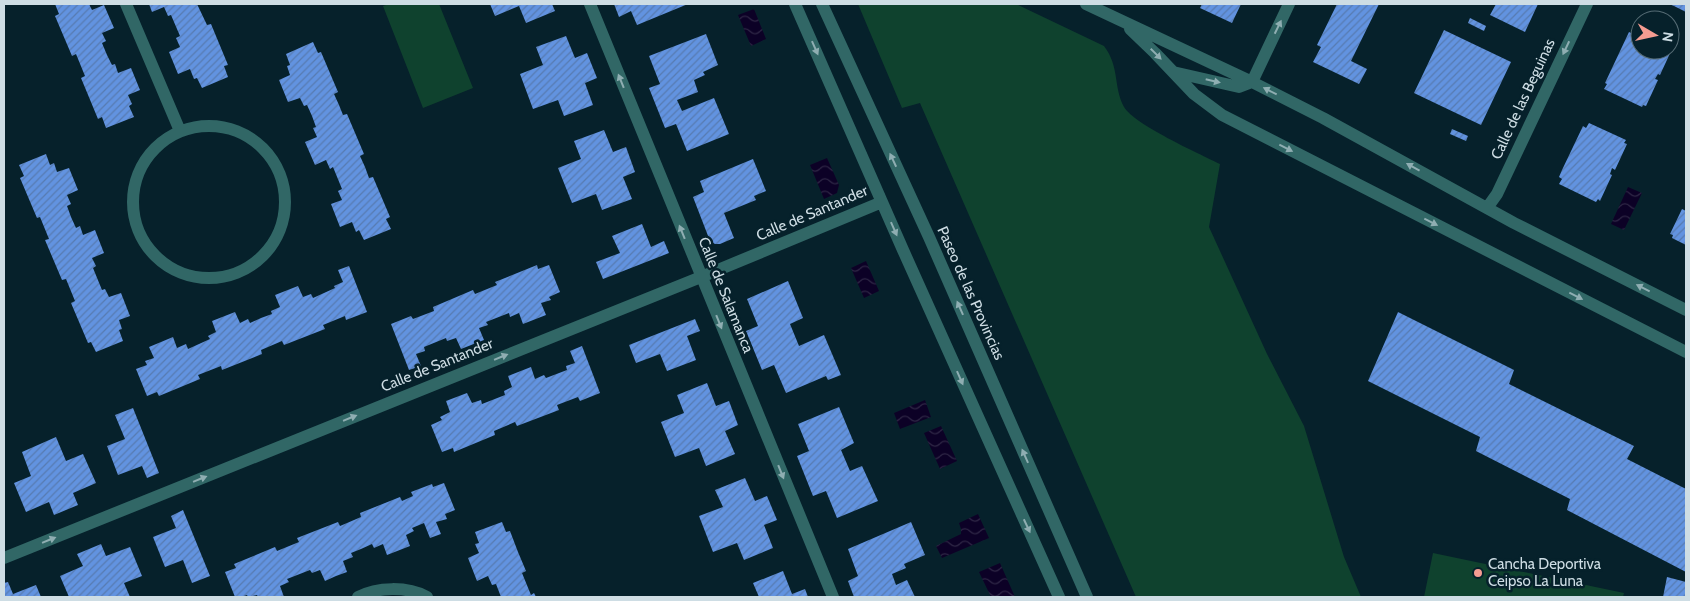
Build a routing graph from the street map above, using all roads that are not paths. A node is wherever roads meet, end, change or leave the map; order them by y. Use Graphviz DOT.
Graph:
graph roads {
  1 [pos="126,4"];
  2 [pos="590,4"];
  3 [pos="795,4"];
  4 [pos="1086,4"];
  5 [pos="1289,4"];
  6 [pos="1587,4"];
  7 [pos="823,5"];
  8 [pos="1121,20"];
  9 [pos="1173,72"];
  10 [pos="1252,82"];
  11 [pos="180,131"];
  12 [pos="882,202"];
  13 [pos="1487,208"];
  14 [pos="701,277"];
  15 [pos="1686,310"];
  16 [pos="1686,352"];
  17 [pos="4,558"];
  18 [pos="358,597"];
  19 [pos="427,597"];
  20 [pos="833,597"];
  21 [pos="1059,597"];
  22 [pos="1087,597"];
  1 -- 11 [label="street"];
  14 -- 2 [label="street, Calle de Salamanca, one-way"];
  3 -- 12 [label="street, one-way"];
  4 -- 8 [label="street"];
  10 -- 5 [label="street, one-way"];
  6 -- 13 [label="street, Calle de las Beguinas, one-way"];
  22 -- 7 [label="street, Paseo de las Provincias, one-way"];
  8 -- 9 [label="street, one-way"];
  8 -- 10 [label="street"];
  9 -- 10 [label="street, one-way"];
  9 -- 16 [label="street, one-way"];
  13 -- 10 [label="street, one-way"];
  11 -- 11 [label="street"];
  12 -- 14 [label="street, Calle de Santander"];
  12 -- 21 [label="street, one-way"];
  15 -- 13 [label="street, one-way"];
  17 -- 14 [label="street, Calle de Santander, one-way"];
  14 -- 20 [label="street, Calle de Salamanca, one-way"];
  18 -- 19 [label="street"];
}
